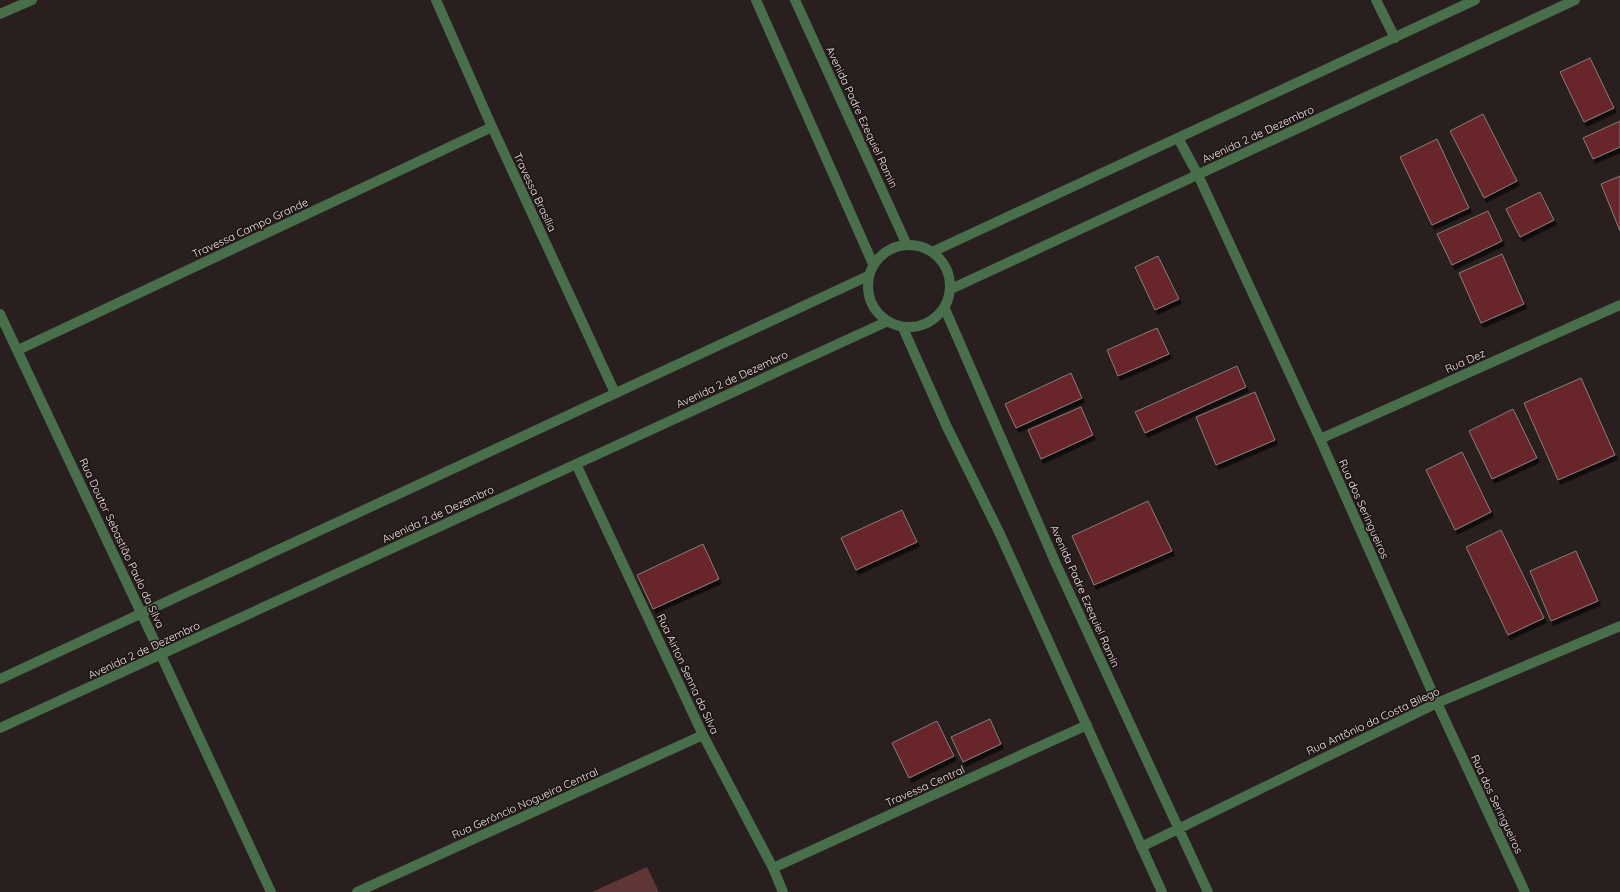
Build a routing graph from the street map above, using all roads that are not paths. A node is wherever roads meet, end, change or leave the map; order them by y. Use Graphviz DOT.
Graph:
graph roads {
  1 [pos="32,0"];
  2 [pos="436,0"];
  3 [pos="756,0"];
  4 [pos="795,0"];
  5 [pos="1376,0"];
  6 [pos="1475,0"];
  7 [pos="1575,0"];
  8 [pos="0,14"];
  9 [pos="1395,38"];
  10 [pos="492,127"];
  11 [pos="1178,138"];
  12 [pos="1198,175"];
  13 [pos="907,245"];
  14 [pos="932,252"];
  15 [pos="873,264"];
  16 [pos="868,276"];
  17 [pos="951,289"];
  18 [pos="1620,305"];
  19 [pos="945,309"];
  20 [pos="0,314"];
  21 [pos="886,322"];
  22 [pos="903,328"];
  23 [pos="18,350"];
  24 [pos="615,393"];
  25 [pos="1320,439"];
  26 [pos="576,464"];
  27 [pos="142,613"];
  28 [pos="1620,626"];
  29 [pos="161,655"];
  30 [pos="0,679"];
  31 [pos="1437,703"];
  32 [pos="1087,725"];
  33 [pos="0,728"];
  34 [pos="703,735"];
  35 [pos="1178,828"];
  36 [pos="1141,847"];
  37 [pos="773,868"];
  38 [pos="271,892"];
  39 [pos="357,892"];
  40 [pos="783,892"];
  41 [pos="1162,892"];
  42 [pos="1208,892"];
  43 [pos="1525,892"];
  1 -- 8 [label="street"];
  2 -- 10 [label="street, Travessa Brasília"];
  3 -- 15 [label="street"];
  4 -- 13 [label="street, Avenida Padre Ezequiel Ramin"];
  5 -- 9 [label="street"];
  6 -- 9 [label="street"];
  7 -- 12 [label="street, Avenida 2 de Dezembro"];
  9 -- 11 [label="street"];
  10 -- 23 [label="street, Travessa Campo Grande"];
  10 -- 24 [label="street, Travessa Brasília"];
  11 -- 12 [label="street, Rua dos Seringueiros"];
  11 -- 14 [label="street"];
  12 -- 17 [label="street, Avenida 2 de Dezembro"];
  12 -- 25 [label="street, Rua dos Seringueiros"];
  13 -- 14 [label="street"];
  13 -- 15 [label="street"];
  14 -- 17 [label="street"];
  15 -- 16 [label="street"];
  16 -- 21 [label="street"];
  16 -- 24 [label="street"];
  17 -- 19 [label="street"];
  18 -- 25 [label="street, Rua Dez"];
  19 -- 22 [label="street"];
  19 -- 35 [label="street, Avenida Padre Ezequiel Ramin"];
  20 -- 23 [label="street, Rua Doutor Sebastião Paulo da Silva"];
  21 -- 22 [label="street"];
  21 -- 26 [label="street, Avenida 2 de Dezembro"];
  22 -- 32 [label="street"];
  23 -- 27 [label="street, Rua Doutor Sebastião Paulo da Silva"];
  24 -- 27 [label="street"];
  25 -- 31 [label="street, Rua dos Seringueiros"];
  26 -- 29 [label="street, Avenida 2 de Dezembro"];
  26 -- 34 [label="street, Rua Airton Senna da Silva"];
  27 -- 29 [label="street, Rua Doutor Sebastião Paulo da Silva"];
  27 -- 30 [label="street"];
  28 -- 31 [label="street, Rua Antõnio da Costa Bilego"];
  29 -- 33 [label="street, Avenida 2 de Dezembro"];
  29 -- 38 [label="street, Rua Doutor Sebastião Paulo da Silva"];
  31 -- 35 [label="street, Rua Antõnio da Costa Bilego"];
  31 -- 43 [label="street, Rua dos Seringueiros"];
  32 -- 36 [label="street"];
  32 -- 37 [label="street, Travessa Central"];
  34 -- 37 [label="street, Rua Airton Senna da Silva"];
  34 -- 39 [label="street, Rua Gerôncio Nogueira Central"];
  35 -- 36 [label="street, Rua Antõnio da Costa Bilego"];
  35 -- 42 [label="street, Avenida Padre Ezequiel Ramin"];
  36 -- 41 [label="street"];
  37 -- 40 [label="street, Rua Airton Senna da Silva"];
}
